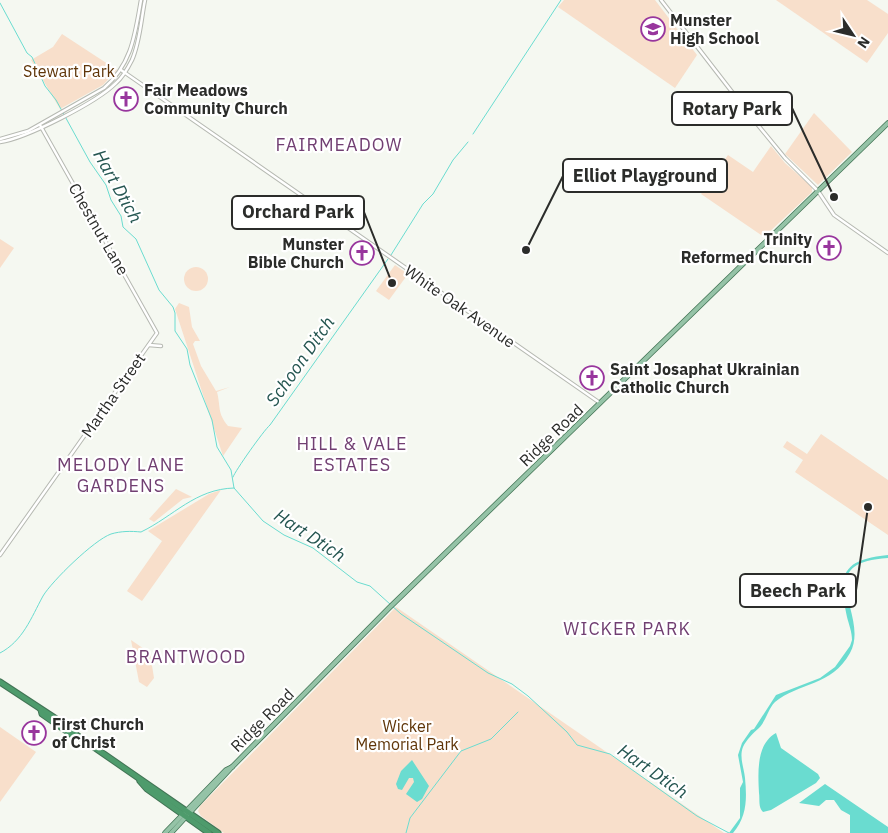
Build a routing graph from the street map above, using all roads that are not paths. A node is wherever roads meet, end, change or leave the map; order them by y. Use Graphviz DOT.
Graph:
graph roads {
  1 [pos="143,0"];
  2 [pos="661,0"];
  3 [pos="121,70"];
  4 [pos="125,73"];
  5 [pos="67,111"];
  6 [pos="888,123"];
  7 [pos="41,127"];
  8 [pos="0,140"];
  9 [pos="818,191"];
  10 [pos="888,252"];
  11 [pos="157,333"];
  12 [pos="149,345"];
  13 [pos="161,346"];
  14 [pos="601,404"];
  15 [pos="0,555"];
  16 [pos="0,682"];
  17 [pos="186,813"];
  18 [pos="165,833"];
  19 [pos="171,833"];
  20 [pos="210,833"];
  21 [pos="218,833"];
  1 -- 3 [label="street"];
  1 -- 4 [label="street"];
  2 -- 9 [label="street"];
  3 -- 4 [label="street, White Oak Avenue"];
  3 -- 5 [label="street"];
  4 -- 5 [label="street"];
  4 -- 14 [label="street, White Oak Avenue"];
  5 -- 7 [label="street"];
  6 -- 9 [label="main road, Ridge Road"];
  7 -- 8 [label="street"];
  7 -- 11 [label="street, Chestnut Lane"];
  9 -- 10 [label="street"];
  9 -- 14 [label="main road, Ridge Road"];
  11 -- 12 [label="street, Martha Street"];
  12 -- 13 [label="street"];
  12 -- 15 [label="street, Martha Street"];
  14 -- 17 [label="main road, Ridge Road"];
  16 -- 17 [label="highway"];
  17 -- 18 [label="main road, Ridge Road"];
  17 -- 19 [label="main road, Ridge Road"];
  17 -- 20 [label="highway"];
  17 -- 21 [label="highway"];
}
